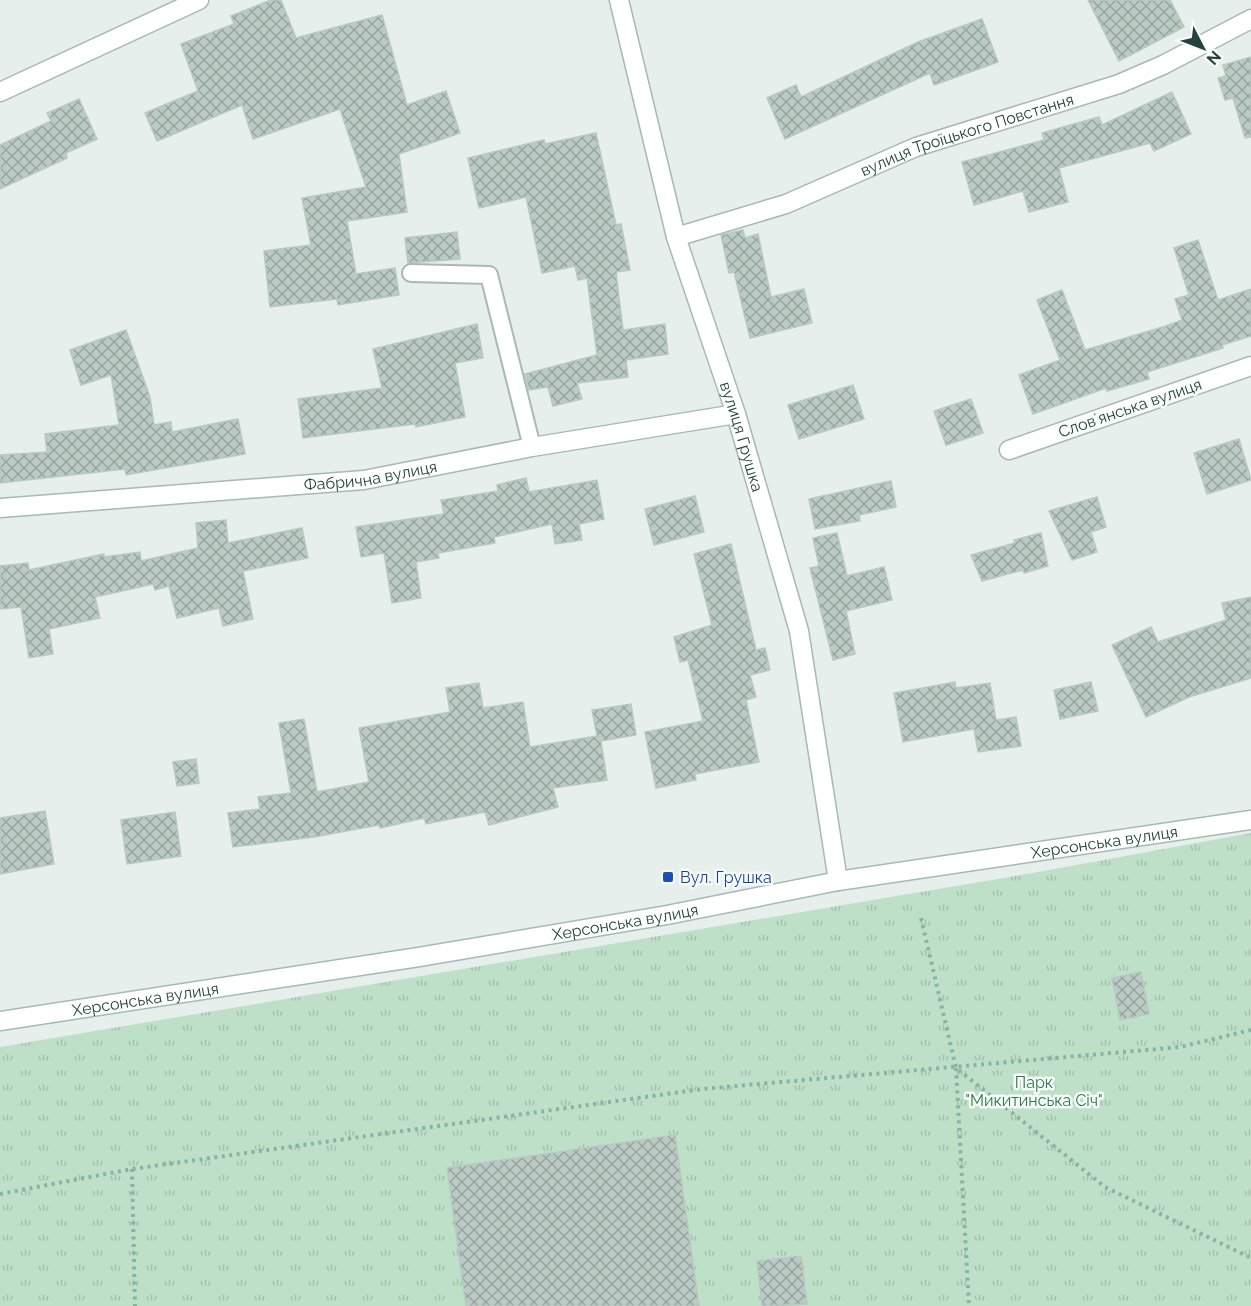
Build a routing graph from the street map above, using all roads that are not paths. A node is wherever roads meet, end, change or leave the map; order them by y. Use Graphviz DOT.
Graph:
graph roads {
  1 [pos="199,0"];
  2 [pos="619,0"];
  3 [pos="1251,19"];
  4 [pos="0,92"];
  5 [pos="676,237"];
  6 [pos="411,273"];
  7 [pos="1251,366"];
  8 [pos="736,414"];
  9 [pos="532,447"];
  10 [pos="1009,450"];
  11 [pos="0,508"];
  12 [pos="1251,820"];
  13 [pos="838,881"];
  14 [pos="0,1021"];
  1 -- 4 [label="street"];
  2 -- 5 [label="street, вулиця Грушка"];
  3 -- 5 [label="street, вулиця Троїцького Повстання"];
  5 -- 8 [label="street, вулиця Грушка"];
  6 -- 9 [label="lane"];
  7 -- 10 [label="street, Словʼянська вулиця"];
  8 -- 9 [label="street, Фабрична вулиця"];
  8 -- 13 [label="street, вулиця Грушка"];
  9 -- 11 [label="street, Фабрична вулиця"];
  12 -- 13 [label="street, Херсонська вулиця"];
  13 -- 14 [label="street, Херсонська вулиця"];
}
